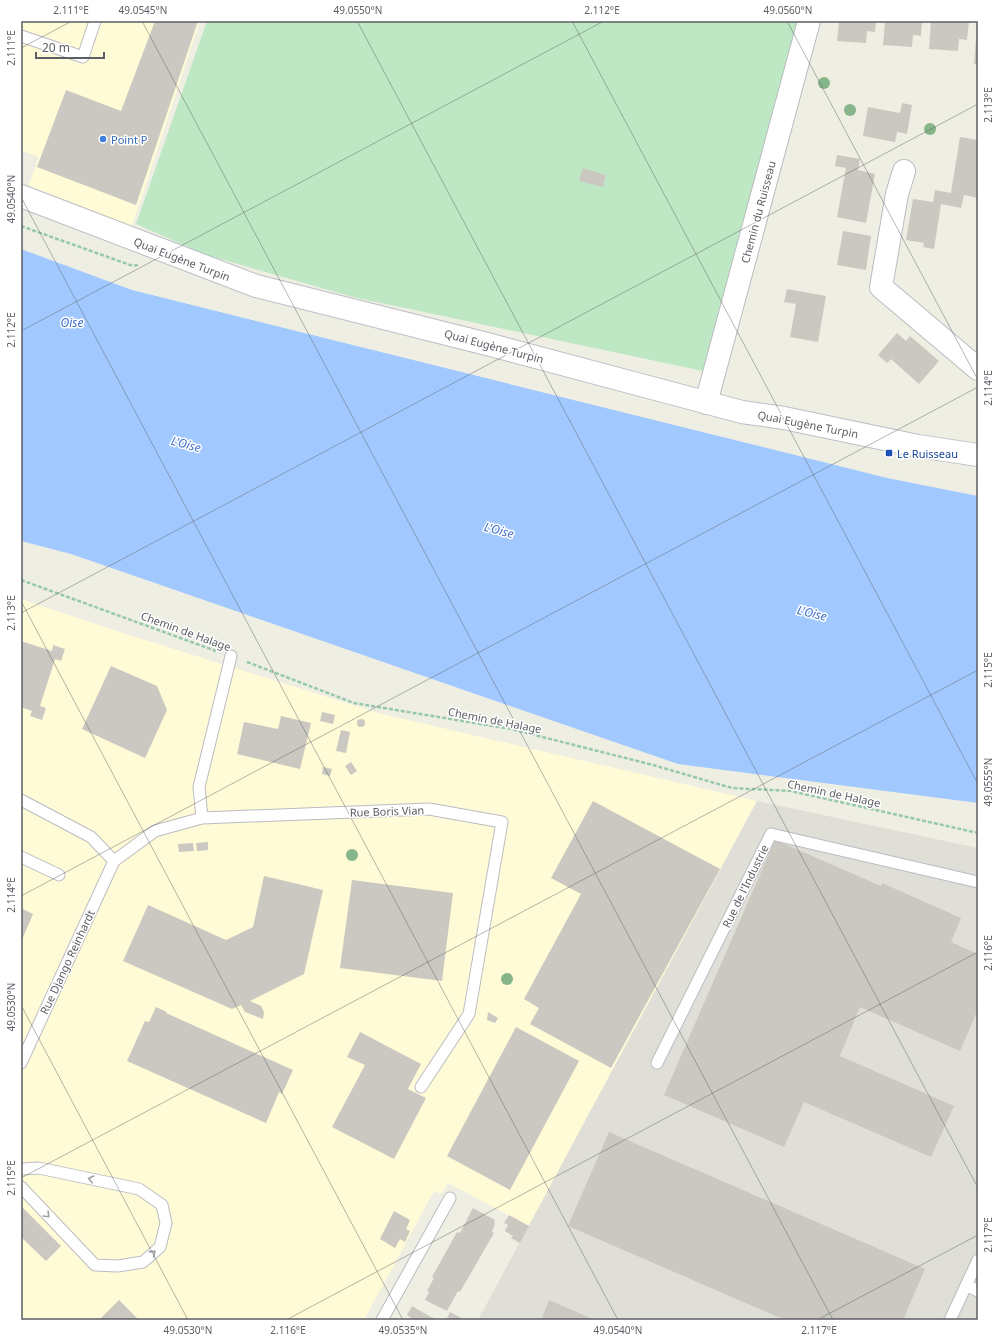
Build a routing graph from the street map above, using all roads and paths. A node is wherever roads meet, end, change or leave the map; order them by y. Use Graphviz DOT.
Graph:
graph roads {
  1 [pos="95,21"];
  2 [pos="809,21"];
  3 [pos="21,36"];
  4 [pos="904,171"];
  5 [pos="21,196"];
  6 [pos="978,369"];
  7 [pos="706,403"];
  8 [pos="978,455"];
  9 [pos="21,580"];
  10 [pos="231,656"];
  11 [pos="21,800"];
  12 [pos="202,818"];
  13 [pos="978,833"];
  14 [pos="21,857"];
  15 [pos="114,861"];
  16 [pos="59,875"];
  17 [pos="978,882"];
  18 [pos="21,1063"];
  19 [pos="657,1063"];
  20 [pos="421,1087"];
  21 [pos="21,1169"];
  22 [pos="21,1187"];
  23 [pos="450,1198"];
  24 [pos="978,1260"];
  25 [pos="966,1285"];
  26 [pos="978,1291"];
  27 [pos="382,1320"];
  28 [pos="950,1320"];
  1 -- 3 [label="lane"];
  2 -- 7 [label="main road, Chemin du Ruisseau"];
  4 -- 6 [label="main road"];
  5 -- 7 [label="main road, Quai Eugène Turpin"];
  7 -- 8 [label="main road, Quai Eugène Turpin"];
  9 -- 10 [label="path, Chemin de Halage"];
  10 -- 12 [label="lane"];
  10 -- 13 [label="path, Chemin de Halage"];
  11 -- 15 [label="lane"];
  12 -- 15 [label="lane, Rue Boris Vian"];
  12 -- 20 [label="lane, Rue Boris Vian"];
  14 -- 16 [label="lane"];
  15 -- 18 [label="lane, Rue Django Reinhardt"];
  17 -- 19 [label="lane, Rue de l'Industrie"];
  22 -- 21 [label="lane, one-way"];
  23 -- 27 [label="lane"];
  24 -- 25 [label="lane"];
  25 -- 26 [label="lane"];
  25 -- 28 [label="lane"];
}
